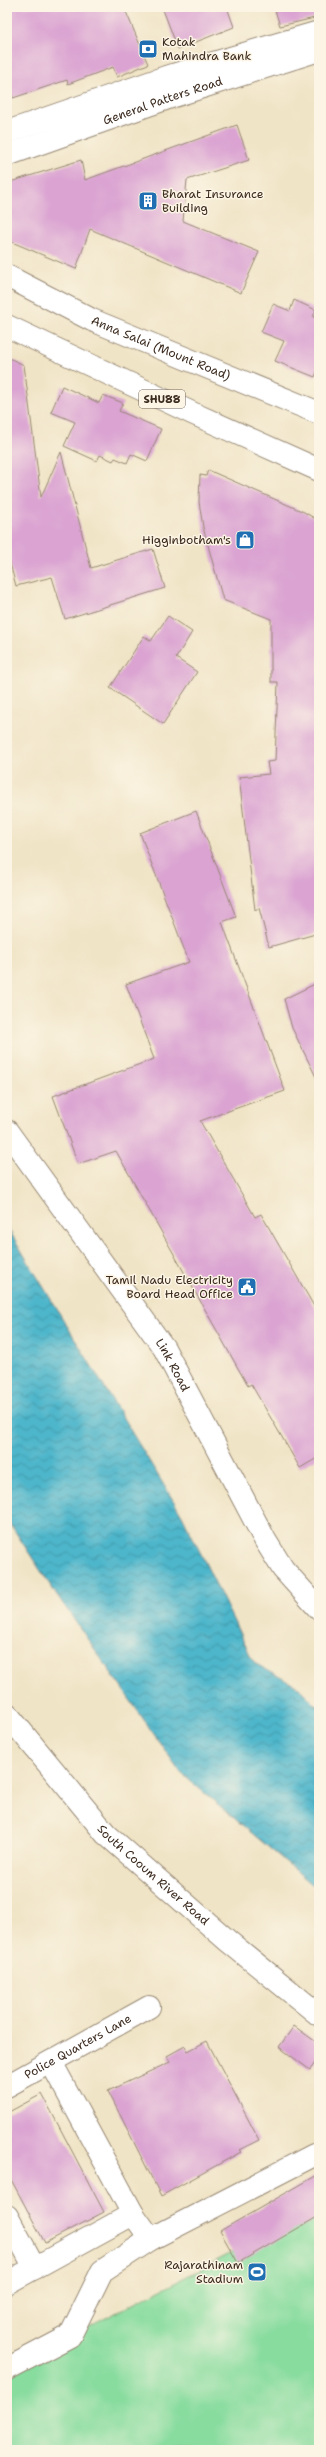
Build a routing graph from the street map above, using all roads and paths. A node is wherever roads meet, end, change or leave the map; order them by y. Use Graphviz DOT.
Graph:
graph roads {
  1 [pos="319,32"];
  2 [pos="319,50"];
  3 [pos="7,132"];
  4 [pos="7,155"];
  5 [pos="7,276"];
  6 [pos="7,326"];
  7 [pos="319,413"];
  8 [pos="319,470"];
  9 [pos="7,1131"];
  10 [pos="319,1609"];
  11 [pos="7,1714"];
  12 [pos="149,2007"];
  13 [pos="319,2015"];
  14 [pos="51,2062"];
  15 [pos="7,2086"];
  16 [pos="314,2155"];
  17 [pos="133,2214"];
  18 [pos="7,2216"];
  19 [pos="151,2239"];
  20 [pos="35,2268"];
  21 [pos="7,2283"];
  22 [pos="7,2369"];
  1 -- 3 [label="street, General Patters Road"];
  2 -- 4 [label="street, General Patters Road"];
  5 -- 7 [label="street, Anna Salai (Mount Road)"];
  6 -- 8 [label="street, SHU88"];
  9 -- 10 [label="street, Link Road"];
  11 -- 13 [label="street, South Cooum River Road"];
  12 -- 14 [label="street, Police Quarters Lane"];
  14 -- 15 [label="street, Police Quarters Lane"];
  14 -- 17 [label="street"];
  16 -- 19 [label="street"];
  17 -- 19 [label="street"];
  17 -- 20 [label="street"];
  18 -- 20 [label="street"];
  19 -- 22 [label="street"];
  20 -- 21 [label="street"];
}
